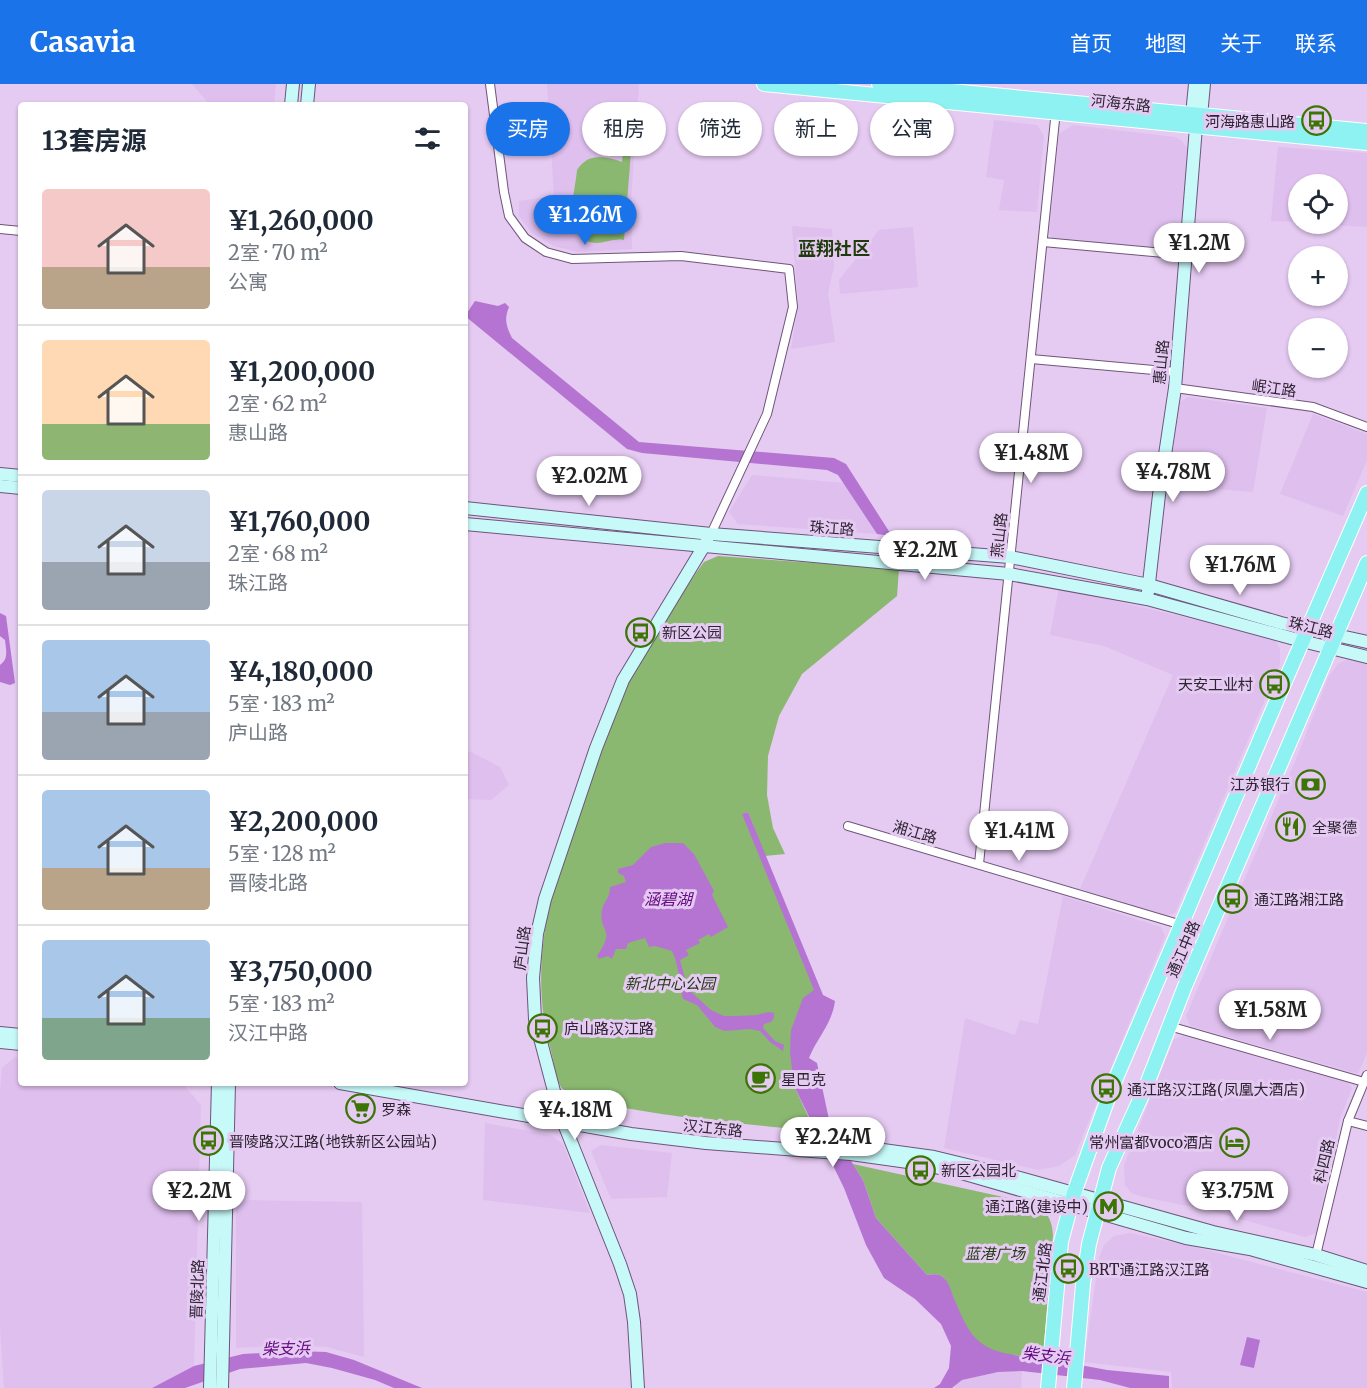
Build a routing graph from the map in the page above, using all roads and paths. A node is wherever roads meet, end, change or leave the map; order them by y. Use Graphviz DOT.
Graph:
graph roads {
  1 [pos="293,84"];
  2 [pos="309,84"];
  3 [pos="490,84"];
  4 [pos="764,84"];
  5 [pos="879,84"];
  6 [pos="1194,84"];
  7 [pos="1204,84"];
  8 [pos="291,102"];
  9 [pos="307,102"];
  10 [pos="1057,108"];
  11 [pos="1197,120"];
  12 [pos="1367,131"];
  13 [pos="1367,143"];
  14 [pos="0,229"];
  15 [pos="18,231"];
  16 [pos="1043,242"];
  17 [pos="1186,255"];
  18 [pos="1031,359"];
  19 [pos="1176,372"];
  20 [pos="1174,388"];
  21 [pos="1367,427"];
  22 [pos="0,474"];
  23 [pos="18,476"];
  24 [pos="0,486"];
  25 [pos="18,488"];
  26 [pos="1367,493"];
  27 [pos="468,508"];
  28 [pos="468,524"];
  29 [pos="711,534"];
  30 [pos="705,547"];
  31 [pos="1010,557"];
  32 [pos="1367,563"];
  33 [pos="1009,574"];
  34 [pos="1149,585"];
  35 [pos="1147,599"];
  36 [pos="1309,628"];
  37 [pos="1336,634"];
  38 [pos="1302,641"];
  39 [pos="1367,642"];
  40 [pos="1330,647"];
  41 [pos="1367,657"];
  42 [pos="848,826"];
  43 [pos="979,864"];
  44 [pos="1182,925"];
  45 [pos="1169,1026"];
  46 [pos="0,1033"];
  47 [pos="18,1035"];
  48 [pos="0,1042"];
  49 [pos="18,1044"];
  50 [pos="1366,1079"];
  51 [pos="218,1086"];
  52 [pos="229,1086"];
  53 [pos="358,1086"];
  54 [pos="399,1086"];
  55 [pos="562,1119"];
  56 [pos="1348,1121"];
  57 [pos="1367,1126"];
  58 [pos="1075,1202"];
  59 [pos="1099,1207"];
  60 [pos="1316,1255"];
  61 [pos="1367,1271"];
  62 [pos="1367,1282"];
  63 [pos="222,1382"];
  64 [pos="1048,1383"];
  65 [pos="210,1385"];
  66 [pos="1074,1387"];
  67 [pos="638,1388"];
  1 -- 8 [label="street"];
  2 -- 9 [label="street"];
  3 -- 29 [label="street"];
  4 -- 10 [label="main road, 河海东路"];
  5 -- 10 [label="main road, 河海东路"];
  6 -- 11 [label="street, 惠山路"];
  7 -- 11 [label="street, 惠山路"];
  10 -- 11 [label="main road, 河海东路"];
  10 -- 16 [label="street, 燕山路"];
  11 -- 12 [label="main road, 河海东路"];
  11 -- 13 [label="main road, 河海东路"];
  11 -- 17 [label="street, 惠山路"];
  14 -- 15 [label="street"];
  16 -- 17 [label="street"];
  16 -- 18 [label="street, 燕山路"];
  17 -- 19 [label="street, 惠山路"];
  18 -- 19 [label="street"];
  18 -- 31 [label="street, 燕山路"];
  19 -- 20 [label="street, 惠山路"];
  20 -- 21 [label="street, 岷江路"];
  20 -- 34 [label="street, 惠山路"];
  22 -- 23 [label="street"];
  24 -- 25 [label="street"];
  26 -- 36 [label="main road, 通江中路"];
  27 -- 29 [label="street, 珠江路"];
  28 -- 30 [label="street, 珠江路"];
  29 -- 30 [label="street, 庐山路"];
  29 -- 31 [label="street, 珠江路"];
  30 -- 33 [label="street, 珠江路"];
  30 -- 55 [label="street, 庐山路"];
  31 -- 33 [label="street, 燕山路"];
  31 -- 34 [label="street, 珠江路"];
  32 -- 37 [label="main road, 通江中路"];
  33 -- 35 [label="street, 珠江路"];
  33 -- 43 [label="street, 燕山路"];
  34 -- 35 [label="street, 惠山路"];
  34 -- 36 [label="street, 珠江路"];
  35 -- 38 [label="street, 珠江路"];
  36 -- 37 [label="street, 珠江路"];
  36 -- 38 [label="main road, 通江中路"];
  37 -- 39 [label="street, 珠江路"];
  37 -- 40 [label="main road, 通江中路"];
  38 -- 40 [label="street, 珠江路"];
  38 -- 44 [label="main road, 通江中路"];
  40 -- 41 [label="street, 珠江路"];
  40 -- 45 [label="main road, 通江中路"];
  42 -- 43 [label="street, 湘江路"];
  43 -- 44 [label="street, 湘江路"];
  44 -- 58 [label="main road, 通江中路"];
  45 -- 50 [label="street"];
  45 -- 59 [label="main road, 通江中路"];
  46 -- 47 [label="street"];
  48 -- 49 [label="street"];
  50 -- 56 [label="street, 科四路"];
  51 -- 65 [label="street, 晋陵北路"];
  52 -- 63 [label="street, 晋陵北路"];
  53 -- 55 [label="street, 汉江东路"];
  54 -- 55 [label="street, 汉江东路"];
  55 -- 58 [label="street, 汉江东路"];
  55 -- 67 [label="street, 庐山路"];
  56 -- 57 [label="street"];
  56 -- 60 [label="street, 科四路"];
  58 -- 59 [label="street, 汉江东路"];
  58 -- 64 [label="main road, 通江北路"];
  59 -- 60 [label="street"];
  59 -- 62 [label="street"];
  59 -- 66 [label="main road, 通江中路"];
  60 -- 61 [label="street"];
}
